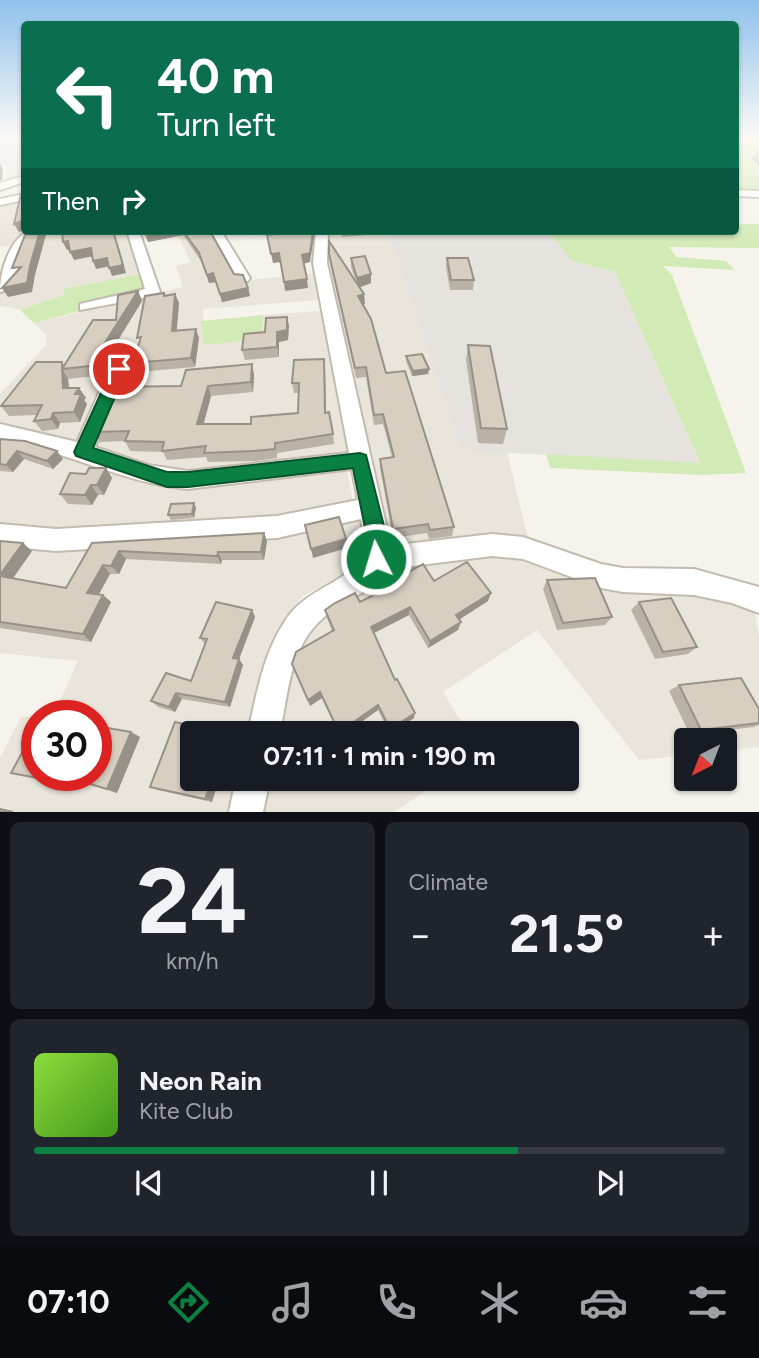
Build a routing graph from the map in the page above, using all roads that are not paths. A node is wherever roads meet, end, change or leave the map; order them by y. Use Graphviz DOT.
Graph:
graph roads {
  1 [pos="21,180"];
  2 [pos="0,187"];
  3 [pos="739,193"];
  4 [pos="759,194"];
  5 [pos="21,198"];
  6 [pos="0,202"];
  7 [pos="30,235"];
  8 [pos="134,235"];
  9 [pos="217,235"];
  10 [pos="322,235"];
  11 [pos="243,278"];
  12 [pos="4,289"];
  13 [pos="85,307"];
  14 [pos="128,348"];
  15 [pos="0,432"];
  16 [pos="83,452"];
  17 [pos="360,460"];
  18 [pos="368,508"];
  19 [pos="0,535"];
  20 [pos="376,559"];
  21 [pos="759,600"];
  22 [pos="267,721"];
  23 [pos="250,791"];
  24 [pos="246,812"];
  1 -- 2 [label="street"];
  3 -- 4 [label="street"];
  5 -- 6 [label="street"];
  7 -- 12 [label="street"];
  8 -- 13 [label="street"];
  9 -- 11 [label="street"];
  10 -- 17 [label="street"];
  14 -- 16 [label="street"];
  15 -- 16 [label="street"];
  16 -- 17 [label="street"];
  17 -- 18 [label="street"];
  18 -- 19 [label="street"];
  18 -- 20 [label="street"];
  20 -- 21 [label="street"];
  20 -- 22 [label="street"];
  23 -- 24 [label="street"];
}
